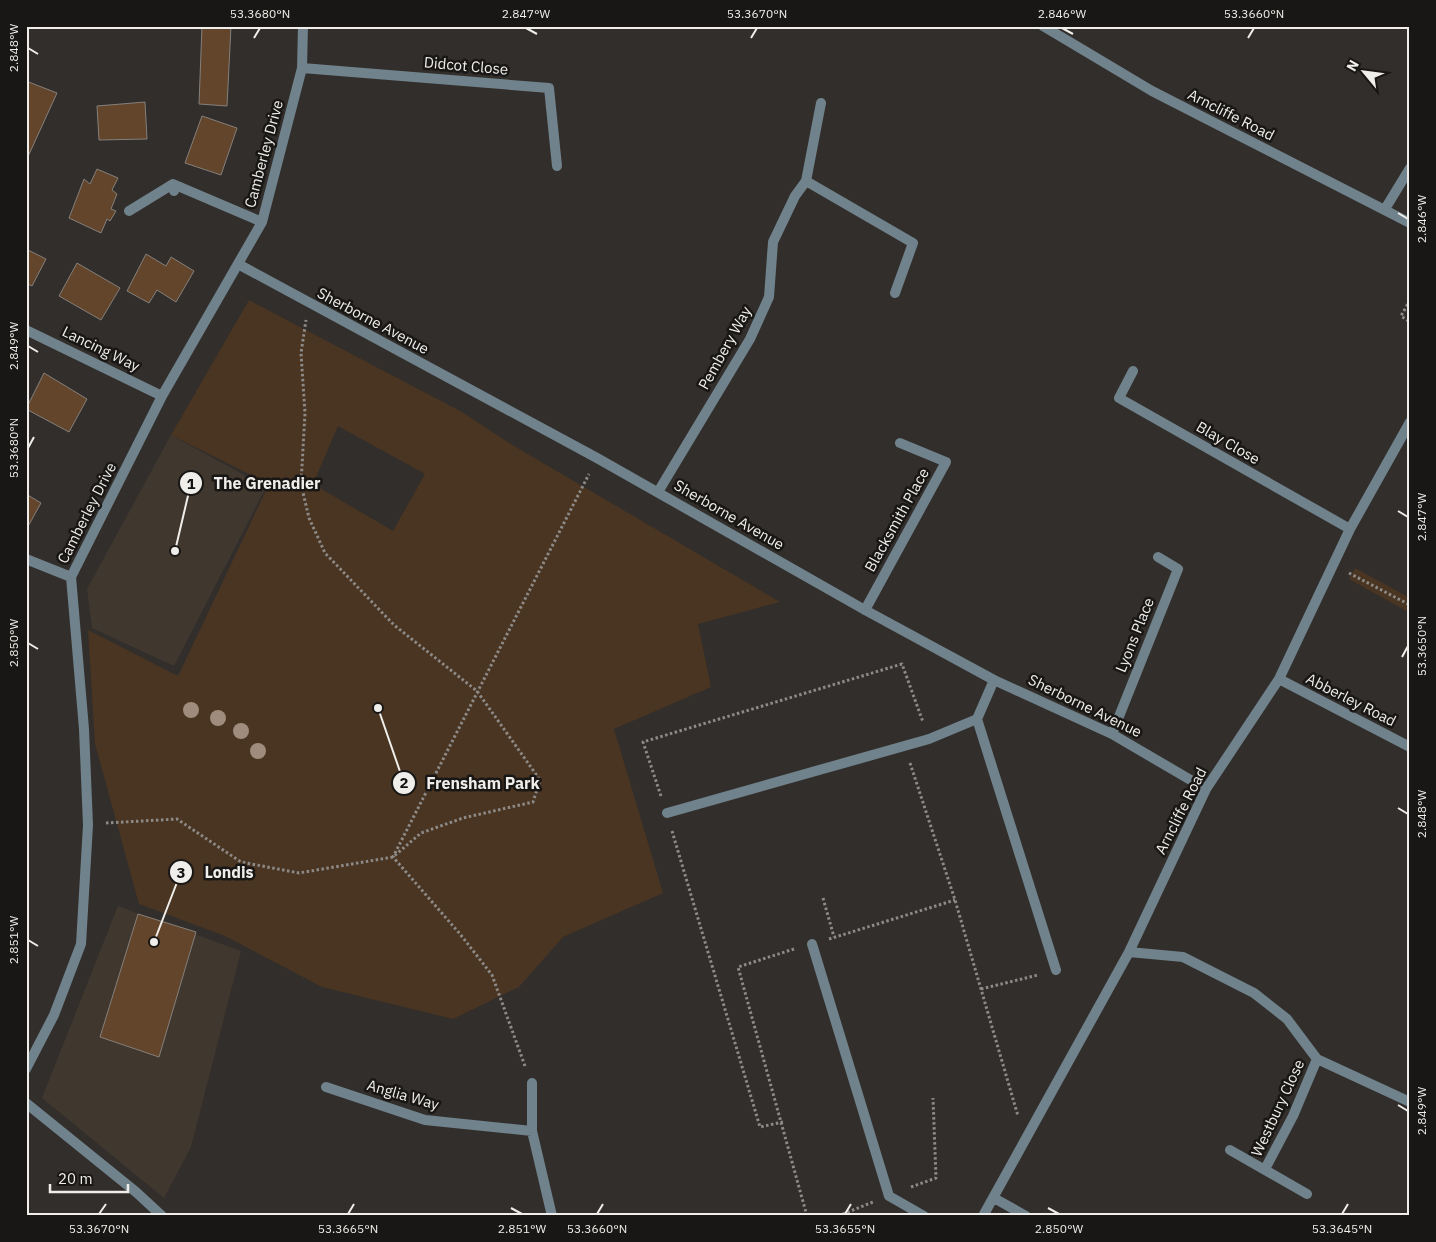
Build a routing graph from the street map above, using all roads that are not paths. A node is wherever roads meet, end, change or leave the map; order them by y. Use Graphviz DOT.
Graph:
graph roads {
  1 [pos="303,26"];
  2 [pos="1043,26"];
  3 [pos="302,68"];
  4 [pos="821,102"];
  5 [pos="557,166"];
  6 [pos="1410,168"];
  7 [pos="806,181"];
  8 [pos="1385,209"];
  9 [pos="129,212"];
  10 [pos="262,222"];
  11 [pos="1410,223"];
  12 [pos="238,264"];
  13 [pos="895,293"];
  14 [pos="26,330"];
  15 [pos="1134,371"];
  16 [pos="162,396"];
  17 [pos="1410,422"];
  18 [pos="900,443"];
  19 [pos="658,492"];
  20 [pos="1350,529"];
  21 [pos="1158,557"];
  22 [pos="26,559"];
  23 [pos="71,577"];
  24 [pos="865,610"];
  25 [pos="1279,679"];
  26 [pos="994,680"];
  27 [pos="977,719"];
  28 [pos="1112,734"];
  29 [pos="1410,747"];
  30 [pos="1206,789"];
  31 [pos="667,813"];
  32 [pos="812,944"];
  33 [pos="1130,952"];
  34 [pos="1056,970"];
  35 [pos="1317,1059"];
  36 [pos="26,1070"];
  37 [pos="532,1083"];
  38 [pos="326,1087"];
  39 [pos="1410,1102"];
  40 [pos="26,1103"];
  41 [pos="532,1132"];
  42 [pos="1230,1150"];
  43 [pos="1265,1169"];
  44 [pos="1307,1194"];
  45 [pos="994,1198"];
  46 [pos="162,1216"];
  47 [pos="552,1216"];
  48 [pos="924,1216"];
  49 [pos="984,1216"];
  50 [pos="1026,1216"];
  1 -- 3 [label="street, Camberley Drive"];
  2 -- 8 [label="street, Arncliffe Road"];
  3 -- 5 [label="street, Didcot Close"];
  3 -- 10 [label="street, Camberley Drive"];
  4 -- 7 [label="street"];
  6 -- 8 [label="street"];
  7 -- 13 [label="street"];
  7 -- 19 [label="street, Pembery Way"];
  8 -- 11 [label="street, Arncliffe Road"];
  9 -- 10 [label="street"];
  10 -- 12 [label="street, Camberley Drive"];
  12 -- 16 [label="street, Camberley Drive"];
  12 -- 19 [label="street, Sherborne Avenue"];
  14 -- 16 [label="street, Lancing Way"];
  15 -- 20 [label="street, Blay Close"];
  16 -- 23 [label="street, Camberley Drive"];
  17 -- 20 [label="street, Arncliffe Road"];
  18 -- 24 [label="street, Blacksmith Place"];
  19 -- 24 [label="street, Sherborne Avenue"];
  20 -- 25 [label="street, Arncliffe Road"];
  21 -- 28 [label="street, Lyons Place"];
  22 -- 23 [label="street"];
  23 -- 36 [label="street, Camberley Drive"];
  24 -- 26 [label="street, Sherborne Avenue"];
  25 -- 29 [label="street, Abberley Road"];
  25 -- 30 [label="street, Arncliffe Road"];
  26 -- 27 [label="street"];
  26 -- 28 [label="street, Sherborne Avenue"];
  27 -- 31 [label="street"];
  27 -- 34 [label="street"];
  28 -- 30 [label="street, Sherborne Avenue"];
  30 -- 33 [label="street, Arncliffe Road"];
  32 -- 48 [label="street"];
  33 -- 35 [label="street"];
  33 -- 45 [label="street, Arncliffe Road"];
  35 -- 39 [label="street"];
  35 -- 43 [label="street, Westbury Close"];
  37 -- 41 [label="street"];
  38 -- 41 [label="street, Anglia Way"];
  40 -- 46 [label="street"];
  41 -- 47 [label="street"];
  42 -- 43 [label="street"];
  43 -- 44 [label="street"];
  45 -- 49 [label="street, Arncliffe Road"];
  45 -- 50 [label="street"];
}
